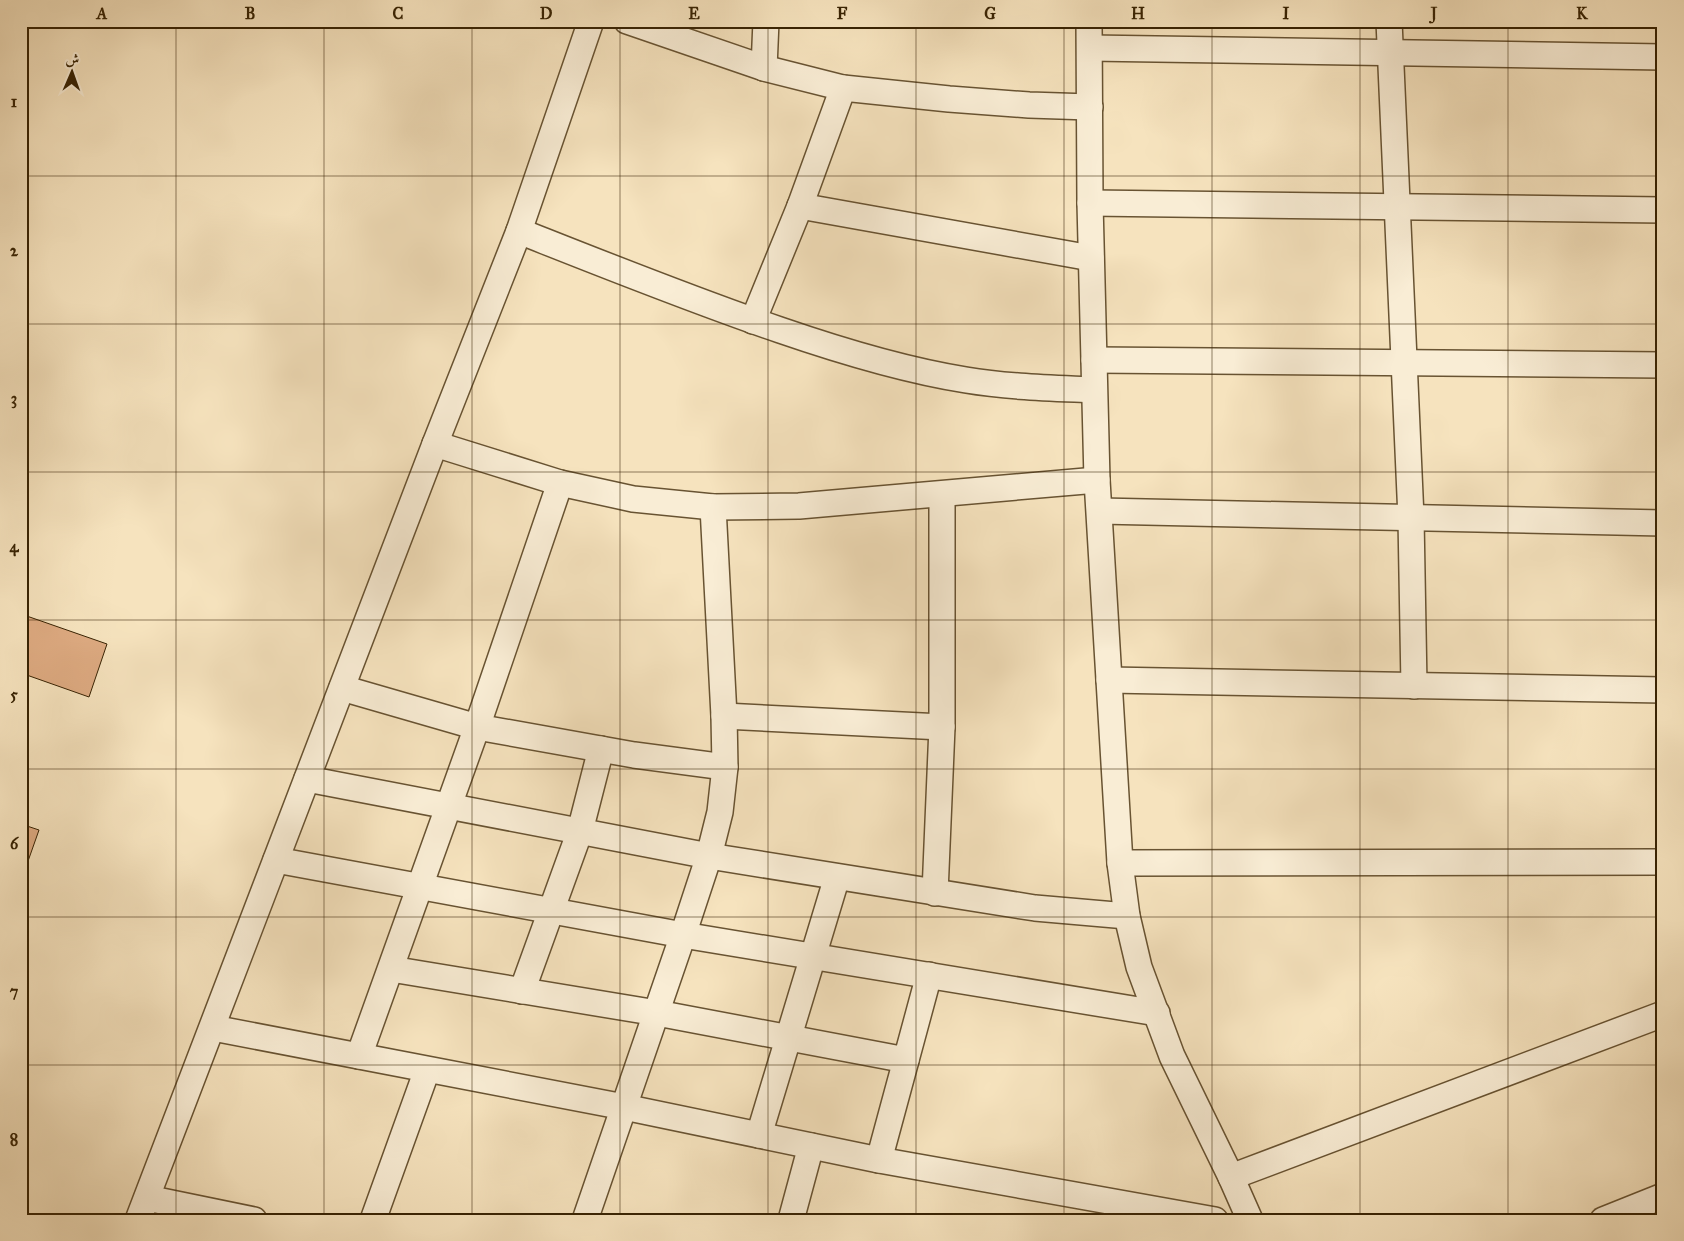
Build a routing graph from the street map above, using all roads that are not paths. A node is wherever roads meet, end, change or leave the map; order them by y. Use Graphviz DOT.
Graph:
graph roads {
  1 [pos="591,21"];
  2 [pos="627,21"];
  3 [pos="766,21"];
  4 [pos="1089,21"];
  5 [pos="1389,21"];
  6 [pos="1090,48"];
  7 [pos="1391,53"];
  8 [pos="1663,57"];
  9 [pos="764,68"];
  10 [pos="843,88"];
  11 [pos="1090,107"];
  12 [pos="1090,203"];
  13 [pos="800,206"];
  14 [pos="1397,207"];
  15 [pos="1663,210"];
  16 [pos="519,231"];
  17 [pos="1091,258"];
  18 [pos="754,321"];
  19 [pos="1094,360"];
  20 [pos="1404,362"];
  21 [pos="1663,365"];
  22 [pos="1094,390"];
  23 [pos="435,444"];
  24 [pos="1098,480"];
  25 [pos="560,483"];
  26 [pos="942,495"];
  27 [pos="713,508"];
  28 [pos="1100,511"];
  29 [pos="1411,518"];
  30 [pos="1663,524"];
  31 [pos="1109,680"];
  32 [pos="1414,686"];
  33 [pos="342,688"];
  34 [pos="1663,690"];
  35 [pos="724,716"];
  36 [pos="477,727"];
  37 [pos="942,727"];
  38 [pos="602,749"];
  39 [pos="725,767"];
  40 [pos="307,779"];
  41 [pos="449,806"];
  42 [pos="580,831"];
  43 [pos="709,856"];
  44 [pos="276,860"];
  45 [pos="1663,862"];
  46 [pos="1120,863"];
  47 [pos="837,877"];
  48 [pos="420,887"];
  49 [pos="935,892"];
  50 [pos="551,911"];
  51 [pos="1127,916"];
  52 [pos="683,936"];
  53 [pos="813,957"];
  54 [pos="391,969"];
  55 [pos="929,976"];
  56 [pos="522,991"];
  57 [pos="657,1013"];
  58 [pos="1157,1013"];
  59 [pos="1663,1014"];
  60 [pos="213,1028"];
  61 [pos="788,1038"];
  62 [pos="359,1056"];
  63 [pos="906,1060"];
  64 [pos="427,1070"];
  65 [pos="624,1107"];
  66 [pos="759,1135"];
  67 [pos="811,1146"];
  68 [pos="879,1160"];
  69 [pos="1231,1177"];
  70 [pos="1663,1196"];
  71 [pos="142,1209"];
  72 [pos="254,1220"];
  73 [pos="373,1220"];
  74 [pos="585,1220"];
  75 [pos="792,1220"];
  76 [pos="1215,1220"];
  77 [pos="1250,1220"];
  78 [pos="1603,1220"];
  1 -- 16 [label="street"];
  2 -- 9 [label="street"];
  3 -- 9 [label="street"];
  4 -- 6 [label="street"];
  5 -- 7 [label="street"];
  6 -- 7 [label="street"];
  6 -- 11 [label="street"];
  7 -- 8 [label="street"];
  7 -- 14 [label="street"];
  9 -- 10 [label="street"];
  10 -- 11 [label="street"];
  10 -- 13 [label="street"];
  11 -- 12 [label="street"];
  12 -- 14 [label="street"];
  12 -- 17 [label="street"];
  13 -- 17 [label="street"];
  13 -- 18 [label="street"];
  14 -- 15 [label="street"];
  14 -- 20 [label="street"];
  16 -- 18 [label="street"];
  16 -- 23 [label="street"];
  17 -- 19 [label="street"];
  18 -- 22 [label="street"];
  19 -- 20 [label="street"];
  19 -- 22 [label="street"];
  20 -- 21 [label="street"];
  20 -- 29 [label="street"];
  22 -- 24 [label="street"];
  23 -- 25 [label="street"];
  23 -- 33 [label="street"];
  24 -- 26 [label="street"];
  24 -- 28 [label="street"];
  25 -- 27 [label="street"];
  25 -- 36 [label="street"];
  26 -- 27 [label="street"];
  26 -- 37 [label="street"];
  27 -- 35 [label="street"];
  28 -- 29 [label="street"];
  28 -- 31 [label="street"];
  29 -- 30 [label="street"];
  29 -- 32 [label="street"];
  31 -- 32 [label="street"];
  31 -- 46 [label="street"];
  32 -- 34 [label="street"];
  33 -- 36 [label="street"];
  33 -- 40 [label="street"];
  35 -- 37 [label="street"];
  35 -- 39 [label="street"];
  36 -- 38 [label="street"];
  36 -- 41 [label="street"];
  37 -- 49 [label="street"];
  38 -- 39 [label="street"];
  38 -- 42 [label="street"];
  39 -- 43 [label="street"];
  40 -- 41 [label="street"];
  40 -- 44 [label="street"];
  41 -- 42 [label="street"];
  41 -- 48 [label="street"];
  42 -- 43 [label="street"];
  42 -- 50 [label="street"];
  43 -- 47 [label="street"];
  43 -- 52 [label="street"];
  44 -- 48 [label="street"];
  44 -- 60 [label="street"];
  45 -- 46 [label="street"];
  46 -- 51 [label="street"];
  47 -- 49 [label="street"];
  47 -- 53 [label="street"];
  48 -- 50 [label="street"];
  48 -- 54 [label="street"];
  49 -- 51 [label="street"];
  50 -- 52 [label="street"];
  50 -- 56 [label="street"];
  51 -- 58 [label="street"];
  52 -- 53 [label="street"];
  52 -- 57 [label="street"];
  53 -- 55 [label="street"];
  53 -- 61 [label="street"];
  54 -- 56 [label="street"];
  54 -- 62 [label="street"];
  55 -- 58 [label="street"];
  55 -- 63 [label="street"];
  56 -- 57 [label="street"];
  57 -- 61 [label="street"];
  57 -- 65 [label="street"];
  58 -- 69 [label="street"];
  59 -- 69 [label="street"];
  60 -- 62 [label="street"];
  60 -- 71 [label="street"];
  61 -- 63 [label="street"];
  61 -- 66 [label="street"];
  62 -- 64 [label="street"];
  63 -- 68 [label="street"];
  64 -- 65 [label="street"];
  64 -- 73 [label="street"];
  65 -- 66 [label="street"];
  65 -- 74 [label="street"];
  66 -- 67 [label="street"];
  67 -- 68 [label="street"];
  67 -- 75 [label="street"];
  68 -- 76 [label="street"];
  69 -- 77 [label="street"];
  70 -- 78 [label="street"];
  71 -- 72 [label="street"];
}
